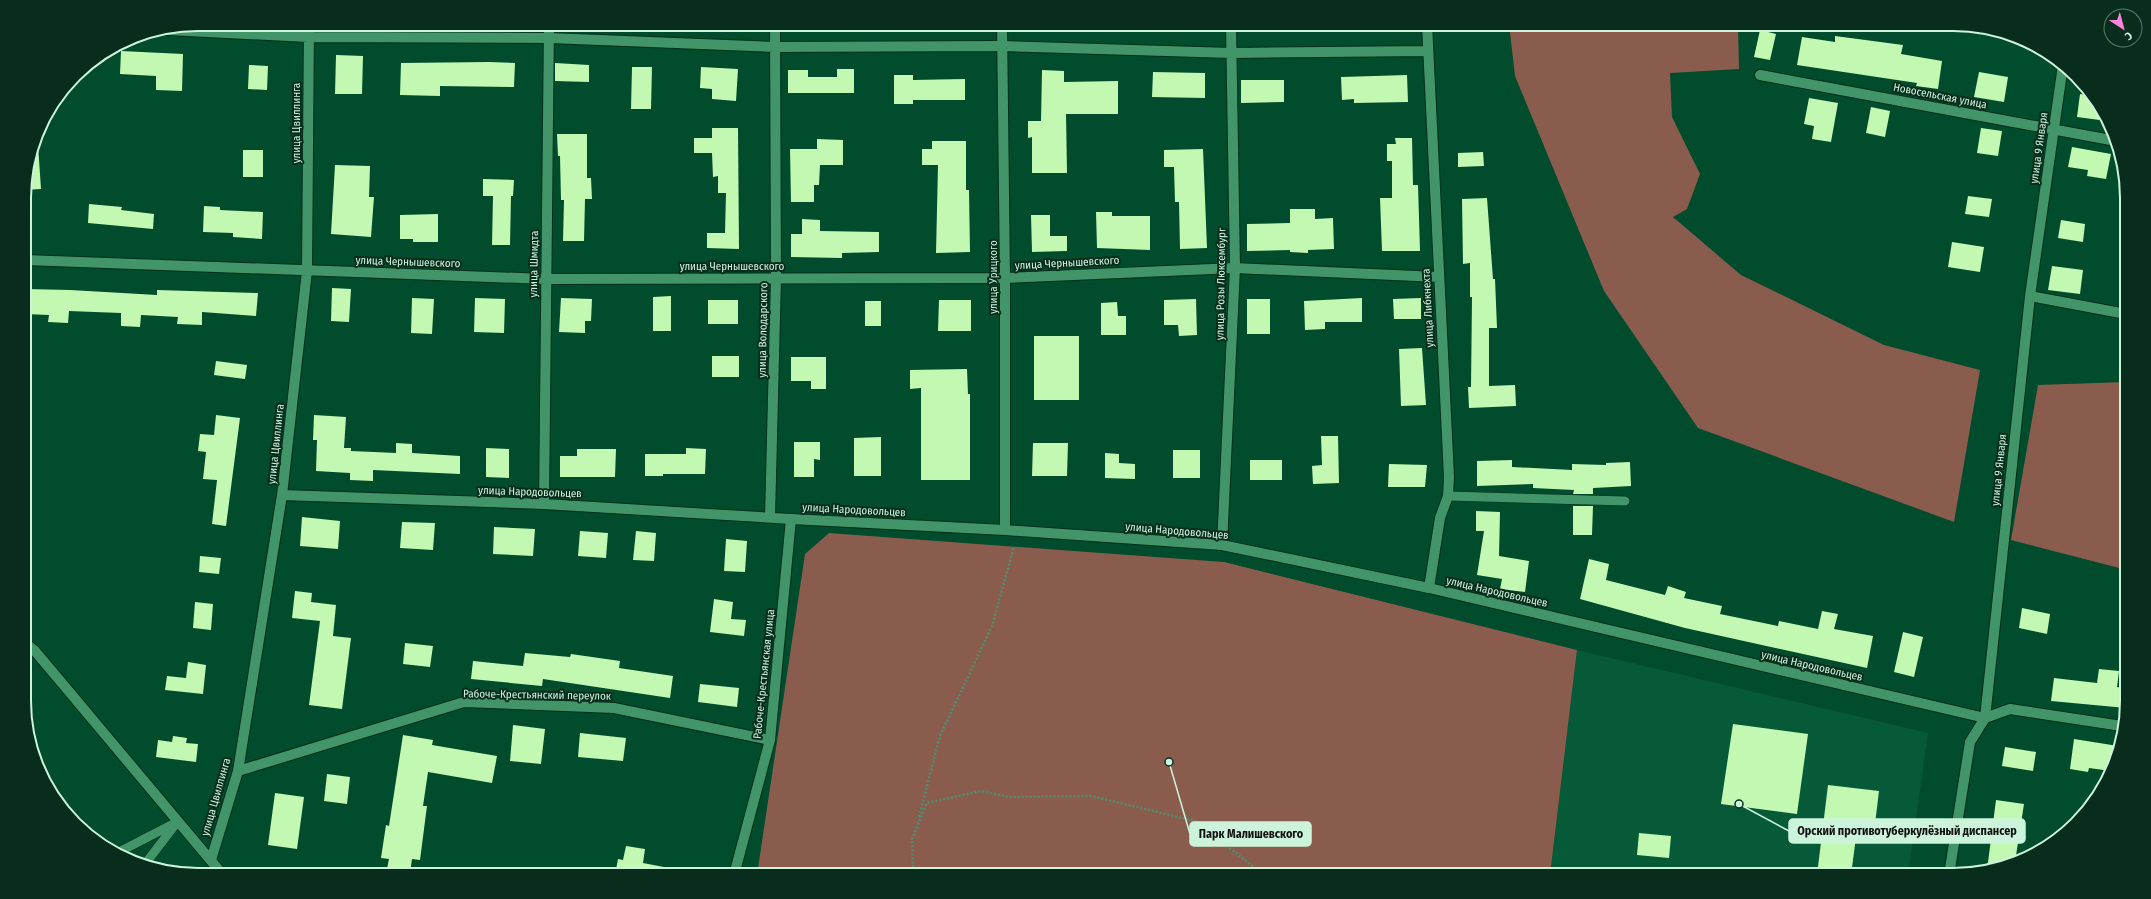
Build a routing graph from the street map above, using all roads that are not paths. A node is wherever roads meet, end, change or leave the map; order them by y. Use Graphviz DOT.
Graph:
graph roads {
  1 [pos="188,31"];
  2 [pos="308,31"];
  3 [pos="549,31"];
  4 [pos="774,31"];
  5 [pos="1002,31"];
  6 [pos="1231,31"];
  7 [pos="1427,31"];
  8 [pos="308,37"];
  9 [pos="549,38"];
  10 [pos="1002,46"];
  11 [pos="775,47"];
  12 [pos="1427,51"];
  13 [pos="1232,53"];
  14 [pos="2062,72"];
  15 [pos="1760,74"];
  16 [pos="2054,130"];
  17 [pos="2109,139"];
  18 [pos="31,260"];
  19 [pos="1235,268"];
  20 [pos="307,271"];
  21 [pos="1439,276"];
  22 [pos="776,278"];
  23 [pos="1005,278"];
  24 [pos="546,279"];
  25 [pos="2030,296"];
  26 [pos="2120,313"];
  27 [pos="282,495"];
  28 [pos="1448,496"];
  29 [pos="1625,501"];
  30 [pos="544,504"];
  31 [pos="770,517"];
  32 [pos="791,519"];
  33 [pos="1005,530"];
  34 [pos="1222,545"];
  35 [pos="1429,588"];
  36 [pos="31,647"];
  37 [pos="1985,718"];
  38 [pos="2118,725"];
  39 [pos="770,740"];
  40 [pos="238,771"];
  41 [pos="177,822"];
  42 [pos="122,850"];
  43 [pos="148,860"];
  44 [pos="211,860"];
  45 [pos="217,868"];
  46 [pos="736,868"];
  47 [pos="1951,868"];
  1 -- 8 [label="street"];
  2 -- 8 [label="street, улица Цвиллинга"];
  3 -- 9 [label="street, улица Шмидта"];
  4 -- 11 [label="street, улица Володарского"];
  5 -- 10 [label="street, улица Урицкого"];
  6 -- 13 [label="street, улица Розы Люксембург"];
  7 -- 12 [label="street, улица Либкнехта"];
  8 -- 9 [label="street"];
  8 -- 20 [label="street, улица Цвиллинга"];
  9 -- 11 [label="street"];
  9 -- 24 [label="street, улица Шмидта"];
  10 -- 11 [label="street"];
  10 -- 13 [label="street"];
  10 -- 23 [label="street, улица Урицкого"];
  11 -- 22 [label="street, улица Володарского"];
  12 -- 13 [label="street"];
  12 -- 21 [label="street, улица Либкнехта"];
  13 -- 19 [label="street, улица Розы Люксембург"];
  14 -- 16 [label="street, улица 9 Января"];
  15 -- 16 [label="street, Новосельская улица"];
  16 -- 17 [label="street, Новосельская улица"];
  16 -- 25 [label="street, улица 9 Января"];
  18 -- 20 [label="street, улица Чернышевского"];
  19 -- 21 [label="street, улица Чернышевского"];
  19 -- 23 [label="street, улица Чернышевского"];
  19 -- 34 [label="street, улица Розы Люксембург"];
  20 -- 24 [label="street, улица Чернышевского"];
  20 -- 27 [label="street, улица Цвиллинга"];
  21 -- 28 [label="street, улица Либкнехта"];
  22 -- 23 [label="street, улица Чернышевского"];
  22 -- 24 [label="street, улица Чернышевского"];
  22 -- 31 [label="street, улица Володарского"];
  23 -- 33 [label="street, улица Урицкого"];
  24 -- 30 [label="street, улица Шмидта"];
  25 -- 26 [label="street"];
  25 -- 37 [label="street, улица 9 Января"];
  27 -- 30 [label="street, улица Народовольцев"];
  27 -- 40 [label="street, улица Цвиллинга"];
  28 -- 29 [label="lane"];
  28 -- 35 [label="street, улица Либкнехта"];
  30 -- 31 [label="street, улица Народовольцев"];
  31 -- 32 [label="street, улица Народовольцев"];
  32 -- 33 [label="street, улица Народовольцев"];
  32 -- 39 [label="street, Рабоче-Крестьянская улица"];
  33 -- 34 [label="street, улица Народовольцев"];
  34 -- 35 [label="street, улица Народовольцев"];
  35 -- 37 [label="street, улица Народовольцев"];
  36 -- 41 [label="street"];
  37 -- 38 [label="street"];
  37 -- 47 [label="street, улица 9 Января"];
  39 -- 40 [label="street, Рабоче-Крестьянский переулок"];
  39 -- 46 [label="street, Рабоче-Крестьянская улица"];
  40 -- 44 [label="street, улица Цвиллинга"];
  41 -- 42 [label="lane"];
  41 -- 43 [label="lane"];
  41 -- 44 [label="street"];
  44 -- 45 [label="street"];
}
